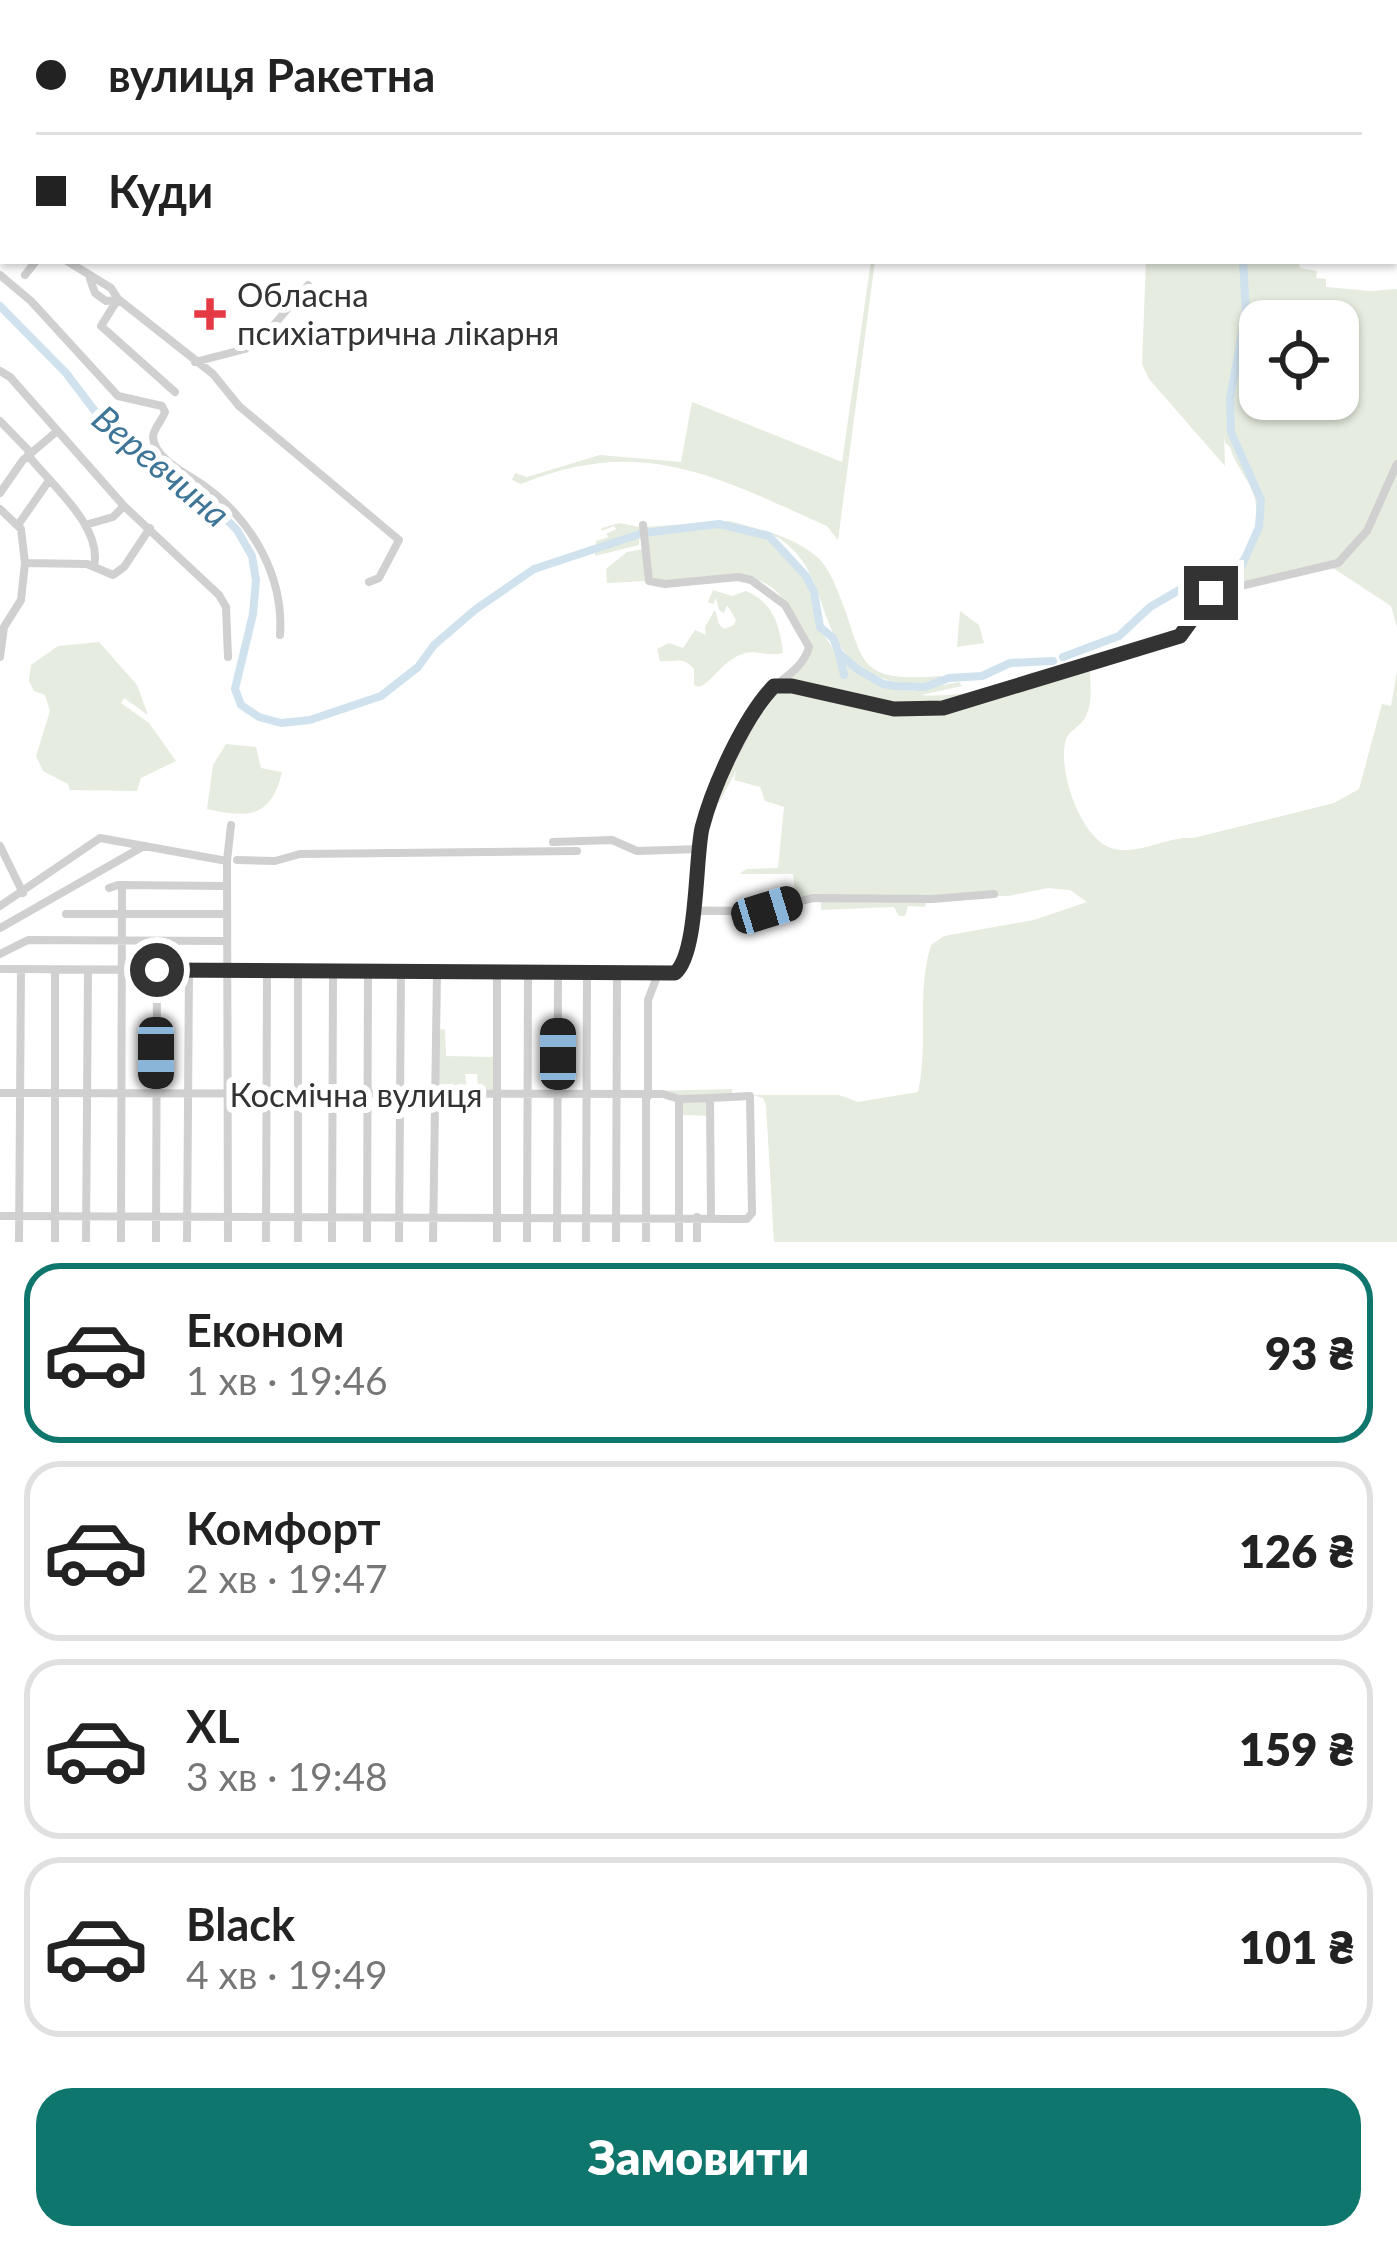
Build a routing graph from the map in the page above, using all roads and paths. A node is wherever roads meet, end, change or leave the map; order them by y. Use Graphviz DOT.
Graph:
graph roads {
  1 [pos="34,264"];
  2 [pos="71,264"];
  3 [pos="0,275"];
  4 [pos="26,275"];
  5 [pos="308,285"];
  6 [pos="116,298"];
  7 [pos="195,362"];
  8 [pos="0,370"];
  9 [pos="175,392"];
  10 [pos="0,421"];
  11 [pos="56,432"];
  12 [pos="30,454"];
  13 [pos="1397,464"];
  14 [pos="49,482"];
  15 [pos="0,493"];
  16 [pos="124,506"];
  17 [pos="0,509"];
  18 [pos="18,525"];
  19 [pos="85,525"];
  20 [pos="150,529"];
  21 [pos="643,531"];
  22 [pos="26,563"];
  23 [pos="94,566"];
  24 [pos="369,582"];
  25 [pos="280,635"];
  26 [pos="0,657"];
  27 [pos="228,657"];
  28 [pos="783,684"];
  29 [pos="231,825"];
  30 [pos="554,842"];
  31 [pos="144,845"];
  32 [pos="0,846"];
  33 [pos="698,849"];
  34 [pos="577,851"];
  35 [pos="232,861"];
  36 [pos="122,886"];
  37 [pos="227,886"];
  38 [pos="109,888"];
  39 [pos="994,894"];
  40 [pos="18,896"];
  41 [pos="0,906"];
  42 [pos="691,911"];
  43 [pos="67,914"];
  44 [pos="122,914"];
  45 [pos="227,914"];
  46 [pos="23,915"];
  47 [pos="0,928"];
  48 [pos="226,940"];
  49 [pos="122,941"];
  50 [pos="0,954"];
  51 [pos="0,969"];
  52 [pos="21,970"];
  53 [pos="88,970"];
  54 [pos="122,970"];
  55 [pos="157,970"];
  56 [pos="189,970"];
  57 [pos="55,971"];
  58 [pos="227,971"];
  59 [pos="401,971"];
  60 [pos="368,972"];
  61 [pos="436,972"];
  62 [pos="497,972"];
  63 [pos="528,972"];
  64 [pos="558,972"];
  65 [pos="267,973"];
  66 [pos="298,973"];
  67 [pos="333,973"];
  68 [pos="587,973"];
  69 [pos="617,973"];
  70 [pos="658,974"];
  71 [pos="0,1093"];
  72 [pos="55,1093"];
  73 [pos="20,1094"];
  74 [pos="87,1094"];
  75 [pos="122,1094"];
  76 [pos="156,1094"];
  77 [pos="188,1094"];
  78 [pos="227,1094"];
  79 [pos="298,1094"];
  80 [pos="333,1094"];
  81 [pos="368,1094"];
  82 [pos="399,1094"];
  83 [pos="434,1094"];
  84 [pos="267,1095"];
  85 [pos="498,1095"];
  86 [pos="558,1095"];
  87 [pos="587,1095"];
  88 [pos="528,1096"];
  89 [pos="616,1096"];
  90 [pos="647,1096"];
  91 [pos="710,1097"];
  92 [pos="679,1099"];
  93 [pos="0,1216"];
  94 [pos="19,1216"];
  95 [pos="55,1216"];
  96 [pos="86,1216"];
  97 [pos="121,1216"];
  98 [pos="187,1216"];
  99 [pos="266,1216"];
  100 [pos="332,1216"];
  101 [pos="367,1216"];
  102 [pos="399,1216"];
  103 [pos="433,1216"];
  104 [pos="155,1217"];
  105 [pos="228,1217"];
  106 [pos="298,1217"];
  107 [pos="557,1217"];
  108 [pos="586,1217"];
  109 [pos="616,1217"];
  110 [pos="646,1217"];
  111 [pos="679,1217"];
  112 [pos="698,1217"];
  113 [pos="496,1218"];
  114 [pos="527,1218"];
  115 [pos="710,1218"];
  116 [pos="19,1242"];
  117 [pos="55,1242"];
  118 [pos="86,1242"];
  119 [pos="121,1242"];
  120 [pos="156,1242"];
  121 [pos="187,1242"];
  122 [pos="228,1242"];
  123 [pos="266,1242"];
  124 [pos="298,1242"];
  125 [pos="332,1242"];
  126 [pos="367,1242"];
  127 [pos="399,1242"];
  128 [pos="433,1242"];
  129 [pos="497,1242"];
  130 [pos="527,1242"];
  131 [pos="557,1242"];
  132 [pos="586,1242"];
  133 [pos="616,1242"];
  134 [pos="646,1242"];
  135 [pos="679,1242"];
  136 [pos="697,1242"];
  1 -- 4 [label="street"];
  2 -- 6 [label="street"];
  3 -- 25 [label="street"];
  5 -- 7 [label="street"];
  6 -- 7 [label="street"];
  6 -- 9 [label="street"];
  7 -- 24 [label="street"];
  8 -- 11 [label="street"];
  10 -- 12 [label="street"];
  11 -- 12 [label="street"];
  11 -- 16 [label="street"];
  12 -- 14 [label="street"];
  12 -- 15 [label="street"];
  13 -- 28 [label="street"];
  14 -- 18 [label="street"];
  14 -- 19 [label="street"];
  16 -- 19 [label="street"];
  16 -- 20 [label="street"];
  17 -- 18 [label="street"];
  18 -- 22 [label="street"];
  19 -- 23 [label="street"];
  20 -- 23 [label="street"];
  20 -- 27 [label="street"];
  21 -- 28 [label="street"];
  22 -- 23 [label="street"];
  22 -- 26 [label="street"];
  28 -- 33 [label="street"];
  29 -- 35 [label="street"];
  30 -- 33 [label="street"];
  31 -- 35 [label="street"];
  31 -- 40 [label="street"];
  31 -- 46 [label="street"];
  32 -- 40 [label="street"];
  33 -- 42 [label="street"];
  34 -- 35 [label="street"];
  35 -- 37 [label="street"];
  36 -- 37 [label="street"];
  36 -- 38 [label="street"];
  36 -- 44 [label="street"];
  37 -- 45 [label="street"];
  39 -- 42 [label="street"];
  40 -- 41 [label="street"];
  40 -- 46 [label="street"];
  42 -- 70 [label="street"];
  43 -- 44 [label="street"];
  44 -- 45 [label="street"];
  44 -- 49 [label="street"];
  45 -- 48 [label="street"];
  46 -- 47 [label="street"];
  48 -- 49 [label="street"];
  48 -- 58 [label="street"];
  49 -- 50 [label="street"];
  49 -- 54 [label="street"];
  51 -- 52 [label="street"];
  52 -- 57 [label="street"];
  52 -- 73 [label="street"];
  53 -- 54 [label="street"];
  53 -- 57 [label="street"];
  53 -- 74 [label="street"];
  54 -- 55 [label="street"];
  54 -- 75 [label="street"];
  55 -- 56 [label="street"];
  55 -- 76 [label="street"];
  56 -- 58 [label="street"];
  56 -- 77 [label="street"];
  57 -- 72 [label="street"];
  58 -- 65 [label="street"];
  58 -- 78 [label="street"];
  59 -- 60 [label="street"];
  59 -- 61 [label="street"];
  59 -- 82 [label="street"];
  60 -- 67 [label="street"];
  60 -- 81 [label="street"];
  61 -- 62 [label="street"];
  61 -- 83 [label="street"];
  62 -- 63 [label="street"];
  62 -- 85 [label="street"];
  63 -- 64 [label="street"];
  63 -- 88 [label="street"];
  64 -- 68 [label="street"];
  64 -- 86 [label="street"];
  65 -- 66 [label="street"];
  65 -- 84 [label="street"];
  66 -- 67 [label="street"];
  66 -- 79 [label="street"];
  67 -- 80 [label="street"];
  68 -- 69 [label="street"];
  68 -- 87 [label="street"];
  69 -- 70 [label="street"];
  69 -- 89 [label="street"];
  70 -- 90 [label="street"];
  71 -- 73 [label="street, Космічна вулиця"];
  72 -- 73 [label="street, Космічна вулиця"];
  72 -- 74 [label="street, Космічна вулиця"];
  72 -- 95 [label="street"];
  73 -- 94 [label="street"];
  74 -- 75 [label="street, Космічна вулиця"];
  74 -- 96 [label="street"];
  75 -- 76 [label="street, Космічна вулиця"];
  75 -- 97 [label="street"];
  76 -- 77 [label="street, Космічна вулиця"];
  76 -- 104 [label="street"];
  77 -- 78 [label="street, Космічна вулиця"];
  77 -- 98 [label="street"];
  78 -- 84 [label="street, Космічна вулиця"];
  78 -- 105 [label="street"];
  79 -- 80 [label="street, Космічна вулиця"];
  79 -- 84 [label="street, Космічна вулиця"];
  79 -- 106 [label="street"];
  80 -- 81 [label="street, Космічна вулиця"];
  80 -- 100 [label="street"];
  81 -- 82 [label="street, Космічна вулиця"];
  81 -- 101 [label="street"];
  82 -- 83 [label="street, Космічна вулиця"];
  82 -- 102 [label="street"];
  83 -- 85 [label="street, Космічна вулиця"];
  83 -- 103 [label="street"];
  84 -- 99 [label="street"];
  85 -- 88 [label="street, Космічна вулиця"];
  85 -- 113 [label="street"];
  86 -- 87 [label="street, Космічна вулиця"];
  86 -- 88 [label="street, Космічна вулиця"];
  86 -- 107 [label="street"];
  87 -- 89 [label="street, Космічна вулиця"];
  87 -- 108 [label="street"];
  88 -- 114 [label="street"];
  89 -- 90 [label="street, Космічна вулиця"];
  89 -- 109 [label="street"];
  90 -- 92 [label="street, Космічна вулиця"];
  90 -- 110 [label="street"];
  91 -- 92 [label="street, Космічна вулиця"];
  91 -- 115 [label="street"];
  91 -- 115 [label="street, Космічна вулиця"];
  92 -- 111 [label="street"];
  93 -- 94 [label="street"];
  94 -- 95 [label="street"];
  94 -- 116 [label="street"];
  95 -- 96 [label="street"];
  95 -- 117 [label="street"];
  96 -- 97 [label="street"];
  96 -- 118 [label="street"];
  97 -- 104 [label="street"];
  97 -- 119 [label="street"];
  98 -- 104 [label="street"];
  98 -- 105 [label="street"];
  98 -- 121 [label="street"];
  99 -- 105 [label="street"];
  99 -- 106 [label="street"];
  99 -- 123 [label="street"];
  100 -- 101 [label="street"];
  100 -- 106 [label="street"];
  100 -- 125 [label="street"];
  101 -- 102 [label="street"];
  101 -- 126 [label="street"];
  102 -- 103 [label="street"];
  102 -- 127 [label="street"];
  103 -- 113 [label="street"];
  103 -- 128 [label="street"];
  104 -- 120 [label="street"];
  105 -- 122 [label="street"];
  106 -- 124 [label="street"];
  107 -- 108 [label="street"];
  107 -- 114 [label="street"];
  107 -- 131 [label="street"];
  108 -- 109 [label="street"];
  108 -- 132 [label="street"];
  109 -- 110 [label="street"];
  109 -- 133 [label="street"];
  110 -- 111 [label="street"];
  110 -- 134 [label="street"];
  111 -- 112 [label="street"];
  111 -- 135 [label="street"];
  112 -- 115 [label="street"];
  112 -- 136 [label="street"];
  113 -- 114 [label="street"];
  113 -- 129 [label="street"];
  114 -- 130 [label="street"];
}
